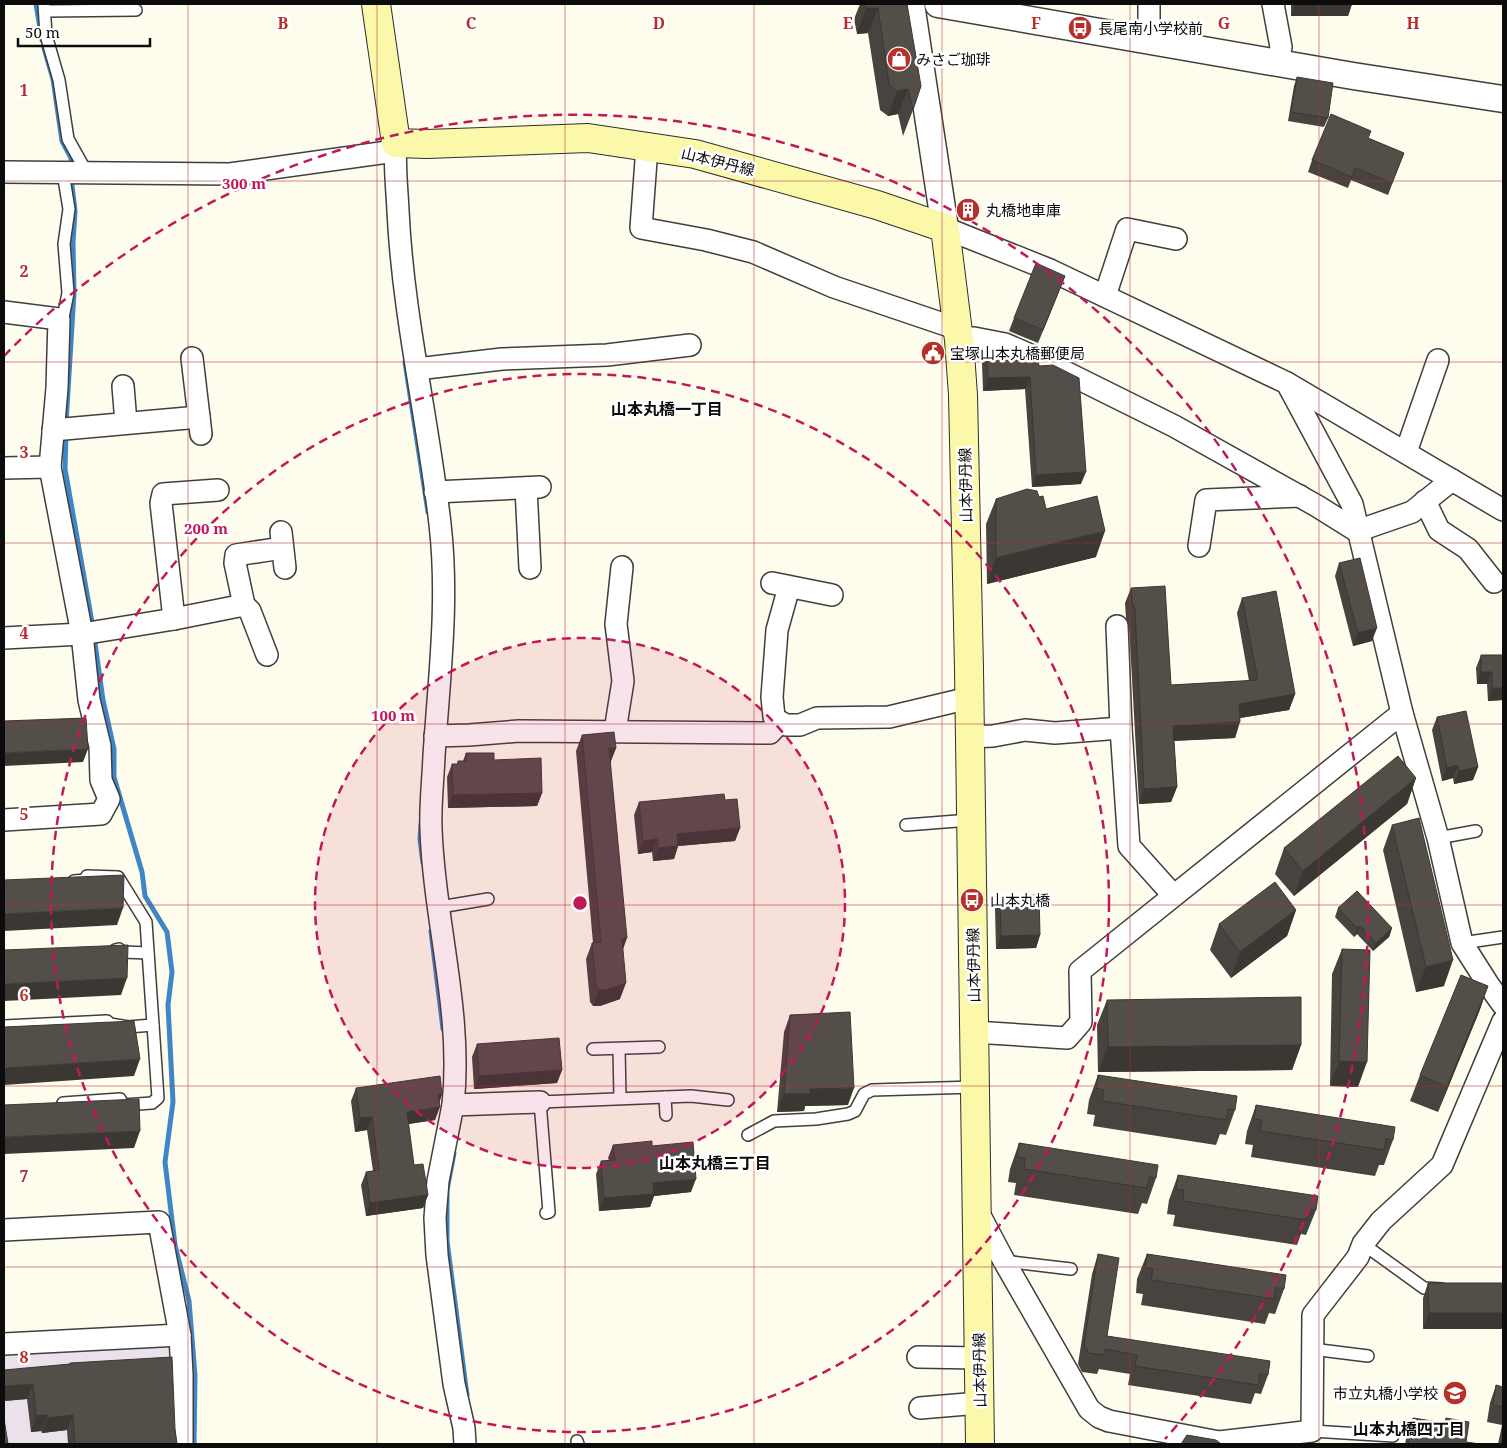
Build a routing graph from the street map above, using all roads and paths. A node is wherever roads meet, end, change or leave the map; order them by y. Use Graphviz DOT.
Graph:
graph roads {
  1 [pos="376,4"];
  2 [pos="911,4"];
  3 [pos="938,4"];
  4 [pos="1149,4"];
  5 [pos="1273,4"];
  6 [pos="45,7"];
  7 [pos="136,10"];
  8 [pos="1150,39"];
  9 [pos="1278,62"];
  10 [pos="1503,99"];
  11 [pos="396,147"];
  12 [pos="647,147"];
  13 [pos="4,172"];
  14 [pos="64,173"];
  15 [pos="87,173"];
  16 [pos="945,228"];
  17 [pos="1176,239"];
  18 [pos="1105,296"];
  19 [pos="4,312"];
  20 [pos="59,318"];
  21 [pos="958,334"];
  22 [pos="690,345"];
  23 [pos="192,358"];
  24 [pos="1438,360"];
  25 [pos="417,369"];
  26 [pos="1287,383"];
  27 [pos="123,386"];
  28 [pos="126,423"];
  29 [pos="54,430"];
  30 [pos="1406,452"];
  31 [pos="50,467"];
  32 [pos="4,468"];
  33 [pos="1452,480"];
  34 [pos="218,490"];
  35 [pos="435,492"];
  36 [pos="1300,496"];
  37 [pos="1426,501"];
  38 [pos="1501,504"];
  39 [pos="1357,531"];
  40 [pos="1199,546"];
  41 [pos="283,549"];
  42 [pos="525,559"];
  43 [pos="622,567"];
  44 [pos="1494,582"];
  45 [pos="832,595"];
  46 [pos="244,606"];
  47 [pos="174,619"];
  48 [pos="1117,626"];
  49 [pos="82,634"];
  50 [pos="4,638"];
  51 [pos="267,655"];
  52 [pos="970,698"];
  53 [pos="1402,713"];
  54 [pos="780,722"];
  55 [pos="1121,728"];
  56 [pos="615,731"];
  57 [pos="436,736"];
  58 [pos="970,736"];
  59 [pos="4,820"];
  60 [pos="970,820"];
  61 [pos="906,825"];
  62 [pos="1476,831"];
  63 [pos="1438,838"];
  64 [pos="67,882"];
  65 [pos="1173,896"];
  66 [pos="488,899"];
  67 [pos="440,907"];
  68 [pos="1503,937"];
  69 [pos="1462,943"];
  70 [pos="99,950"];
  71 [pos="148,953"];
  72 [pos="1496,982"];
  73 [pos="1503,1004"];
  74 [pos="1503,1021"];
  75 [pos="153,1025"];
  76 [pos="4,1026"];
  77 [pos="974,1032"];
  78 [pos="659,1047"];
  79 [pos="593,1049"];
  80 [pos="619,1049"];
  81 [pos="975,1087"];
  82 [pos="665,1097"];
  83 [pos="620,1098"];
  84 [pos="728,1100"];
  85 [pos="540,1102"];
  86 [pos="52,1104"];
  87 [pos="453,1104"];
  88 [pos="666,1115"];
  89 [pos="748,1134"];
  90 [pos="976,1208"];
  91 [pos="546,1213"];
  92 [pos="4,1230"];
  93 [pos="1363,1244"];
  94 [pos="1004,1261"];
  95 [pos="1071,1269"];
  96 [pos="1454,1289"];
  97 [pos="180,1335"];
  98 [pos="4,1344"];
  99 [pos="1312,1349"];
  100 [pos="1368,1356"];
  101 [pos="918,1358"];
  102 [pos="979,1358"];
  103 [pos="979,1403"];
  104 [pos="920,1408"];
  105 [pos="1312,1431"];
  106 [pos="1393,1436"];
  107 [pos="1163,1438"];
  108 [pos="182,1444"];
  109 [pos="465,1444"];
  110 [pos="980,1444"];
  1 -- 11 [label="main road"];
  2 -- 16 [label="street"];
  3 -- 8 [label="street"];
  4 -- 8 [label="street"];
  5 -- 9 [label="street"];
  6 -- 7 [label="lane"];
  6 -- 15 [label="lane"];
  8 -- 9 [label="street"];
  9 -- 10 [label="street"];
  11 -- 12 [label="main road, 山本伊丹線"];
  11 -- 15 [label="street"];
  11 -- 25 [label="street"];
  12 -- 16 [label="main road, 山本伊丹線"];
  12 -- 21 [label="street"];
  13 -- 14 [label="street"];
  14 -- 15 [label="street"];
  14 -- 20 [label="lane"];
  16 -- 18 [label="street"];
  16 -- 21 [label="main road, 山本伊丹線"];
  17 -- 18 [label="street"];
  18 -- 26 [label="street"];
  19 -- 20 [label="street"];
  20 -- 29 [label="street"];
  21 -- 36 [label="street"];
  21 -- 52 [label="main road, 山本伊丹線"];
  22 -- 25 [label="street"];
  23 -- 28 [label="street"];
  24 -- 30 [label="street"];
  25 -- 35 [label="street"];
  26 -- 30 [label="street"];
  26 -- 39 [label="street"];
  27 -- 28 [label="street"];
  28 -- 29 [label="street"];
  29 -- 31 [label="street"];
  30 -- 33 [label="street"];
  31 -- 32 [label="street"];
  31 -- 49 [label="street"];
  33 -- 37 [label="street"];
  33 -- 38 [label="street"];
  34 -- 47 [label="street"];
  35 -- 42 [label="street"];
  35 -- 57 [label="street"];
  36 -- 39 [label="street"];
  36 -- 40 [label="street"];
  37 -- 39 [label="street"];
  37 -- 44 [label="street"];
  39 -- 53 [label="street"];
  41 -- 46 [label="street"];
  43 -- 56 [label="street"];
  45 -- 54 [label="street"];
  46 -- 47 [label="street"];
  46 -- 51 [label="street"];
  47 -- 49 [label="street"];
  48 -- 55 [label="street"];
  49 -- 50 [label="street"];
  49 -- 59 [label="street"];
  52 -- 54 [label="street"];
  52 -- 58 [label="main road, 山本伊丹線"];
  53 -- 63 [label="street"];
  53 -- 65 [label="street"];
  54 -- 56 [label="street"];
  55 -- 58 [label="street"];
  55 -- 65 [label="street"];
  56 -- 57 [label="street"];
  57 -- 67 [label="street"];
  58 -- 60 [label="main road, 山本伊丹線"];
  60 -- 61 [label="lane"];
  60 -- 77 [label="main road, 山本伊丹線"];
  62 -- 63 [label="lane"];
  63 -- 69 [label="street"];
  64 -- 71 [label="lane"];
  65 -- 77 [label="street"];
  66 -- 67 [label="lane"];
  67 -- 87 [label="street"];
  68 -- 69 [label="lane"];
  69 -- 72 [label="street"];
  70 -- 71 [label="lane"];
  71 -- 75 [label="lane"];
  72 -- 73 [label="street"];
  74 -- 93 [label="street"];
  75 -- 76 [label="lane"];
  75 -- 86 [label="lane"];
  77 -- 81 [label="main road, 山本伊丹線"];
  78 -- 80 [label="lane"];
  79 -- 80 [label="lane"];
  80 -- 83 [label="lane"];
  81 -- 89 [label="lane"];
  81 -- 90 [label="main road, 山本伊丹線"];
  82 -- 83 [label="lane"];
  82 -- 84 [label="lane"];
  82 -- 88 [label="lane"];
  83 -- 85 [label="lane"];
  85 -- 87 [label="street"];
  85 -- 91 [label="lane"];
  87 -- 109 [label="street"];
  90 -- 94 [label="street"];
  90 -- 102 [label="main road, 山本伊丹線"];
  92 -- 97 [label="street"];
  93 -- 96 [label="lane"];
  93 -- 99 [label="street"];
  94 -- 95 [label="lane"];
  94 -- 107 [label="street"];
  97 -- 98 [label="street"];
  97 -- 108 [label="street"];
  99 -- 100 [label="lane"];
  99 -- 105 [label="street"];
  101 -- 102 [label="street"];
  102 -- 103 [label="main road, 山本伊丹線"];
  103 -- 104 [label="street"];
  103 -- 110 [label="main road, 山本伊丹線"];
  105 -- 106 [label="lane"];
  105 -- 107 [label="street"];
}
